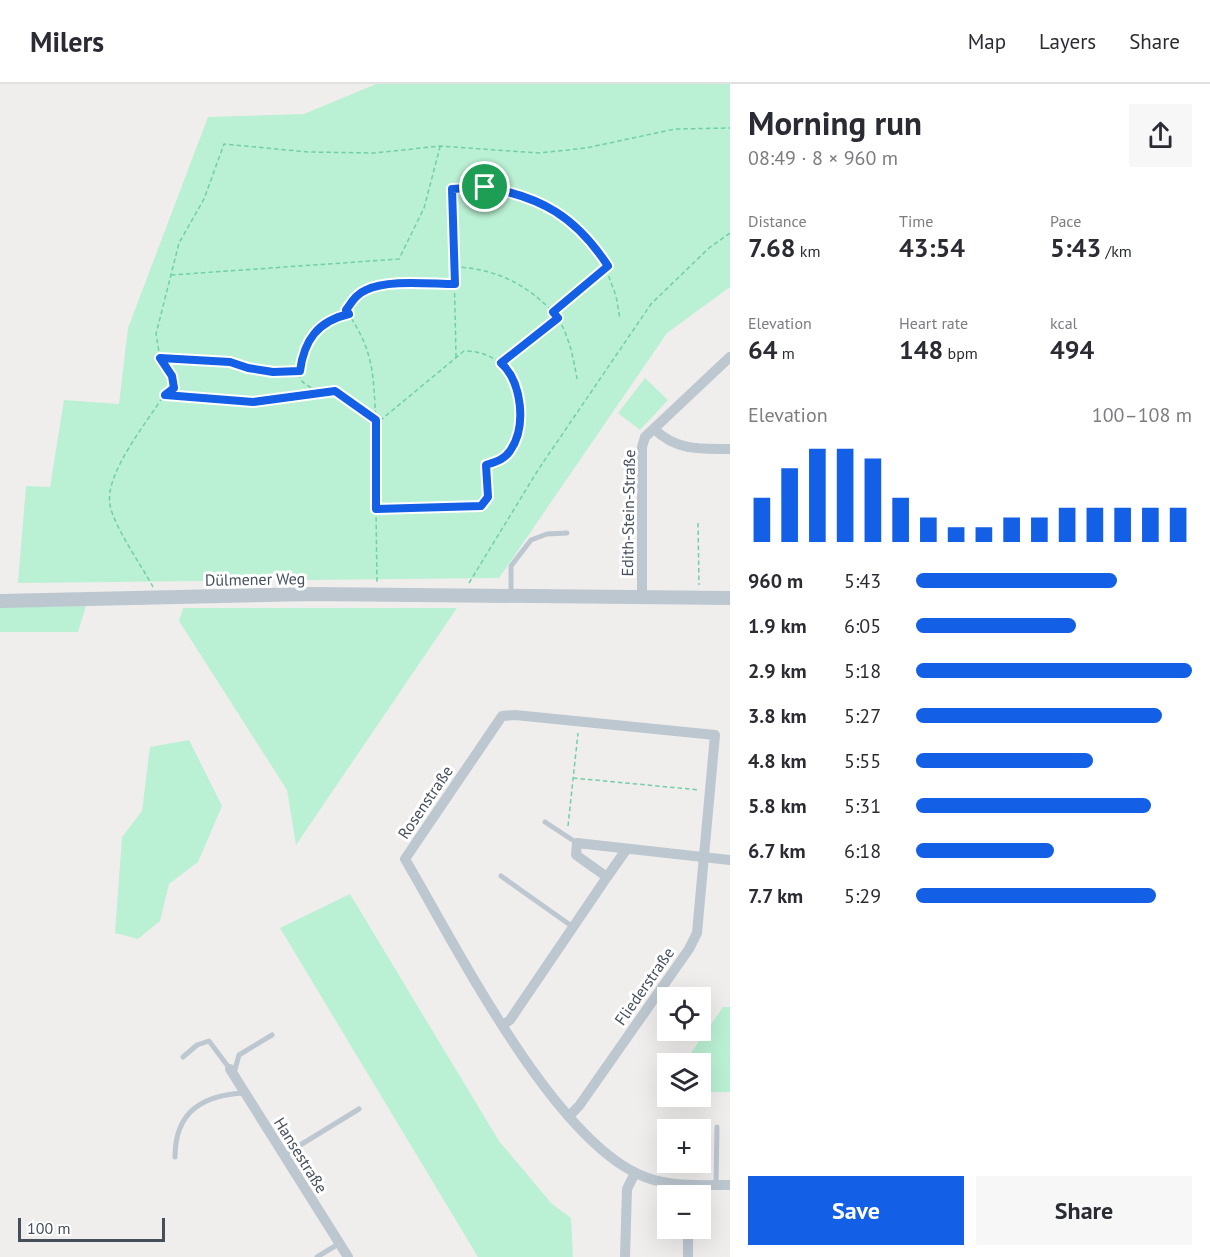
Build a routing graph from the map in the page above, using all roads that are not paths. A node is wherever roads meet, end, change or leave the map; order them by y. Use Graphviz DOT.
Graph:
graph roads {
  1 [pos="730,357"];
  2 [pos="654,429"];
  3 [pos="730,449"];
  4 [pos="567,533"];
  5 [pos="511,597"];
  6 [pos="642,598"];
  7 [pos="730,598"];
  8 [pos="0,601"];
  9 [pos="544,822"];
  10 [pos="577,843"];
  11 [pos="626,850"];
  12 [pos="704,858"];
  13 [pos="730,860"];
  14 [pos="501,876"];
  15 [pos="607,877"];
  16 [pos="573,927"];
  17 [pos="502,1025"];
  18 [pos="272,1035"];
  19 [pos="183,1057"];
  20 [pos="232,1072"];
  21 [pos="244,1092"];
  22 [pos="359,1109"];
  23 [pos="569,1116"];
  24 [pos="717,1127"];
  25 [pos="284,1155"];
  26 [pos="175,1157"];
  27 [pos="635,1173"];
  28 [pos="669,1185"];
  29 [pos="716,1185"];
  30 [pos="730,1185"];
  31 [pos="711,1186"];
  32 [pos="688,1239"];
  33 [pos="340,1243"];
  34 [pos="317,1257"];
  35 [pos="348,1257"];
  36 [pos="625,1257"];
  37 [pos="688,1257"];
  1 -- 2 [label="street, Edith-Stein-Straße"];
  2 -- 3 [label="street"];
  2 -- 6 [label="street, Edith-Stein-Straße"];
  4 -- 5 [label="lane"];
  5 -- 6 [label="street, Dülmener Weg"];
  5 -- 8 [label="street, Dülmener Weg"];
  6 -- 7 [label="street, Dülmener Weg"];
  9 -- 10 [label="lane"];
  10 -- 11 [label="street"];
  10 -- 15 [label="street"];
  11 -- 12 [label="street"];
  11 -- 15 [label="street"];
  12 -- 13 [label="street"];
  12 -- 17 [label="street, Rosenstraße"];
  12 -- 23 [label="street, Fliederstraße"];
  14 -- 16 [label="lane"];
  15 -- 16 [label="street"];
  16 -- 17 [label="street"];
  17 -- 23 [label="street, Rosenstraße"];
  18 -- 20 [label="lane"];
  19 -- 20 [label="lane"];
  20 -- 21 [label="street, Hansestraße"];
  21 -- 25 [label="street, Hansestraße"];
  21 -- 26 [label="lane"];
  22 -- 25 [label="lane"];
  23 -- 27 [label="street, Rosenstraße"];
  24 -- 29 [label="lane"];
  25 -- 33 [label="street, Hansestraße"];
  27 -- 28 [label="street, Rosenstraße"];
  27 -- 36 [label="street"];
  29 -- 30 [label="street, Rosenstraße"];
  29 -- 31 [label="street, Rosenstraße"];
  32 -- 37 [label="street"];
  33 -- 34 [label="lane"];
  33 -- 35 [label="street, Hansestraße"];
}
